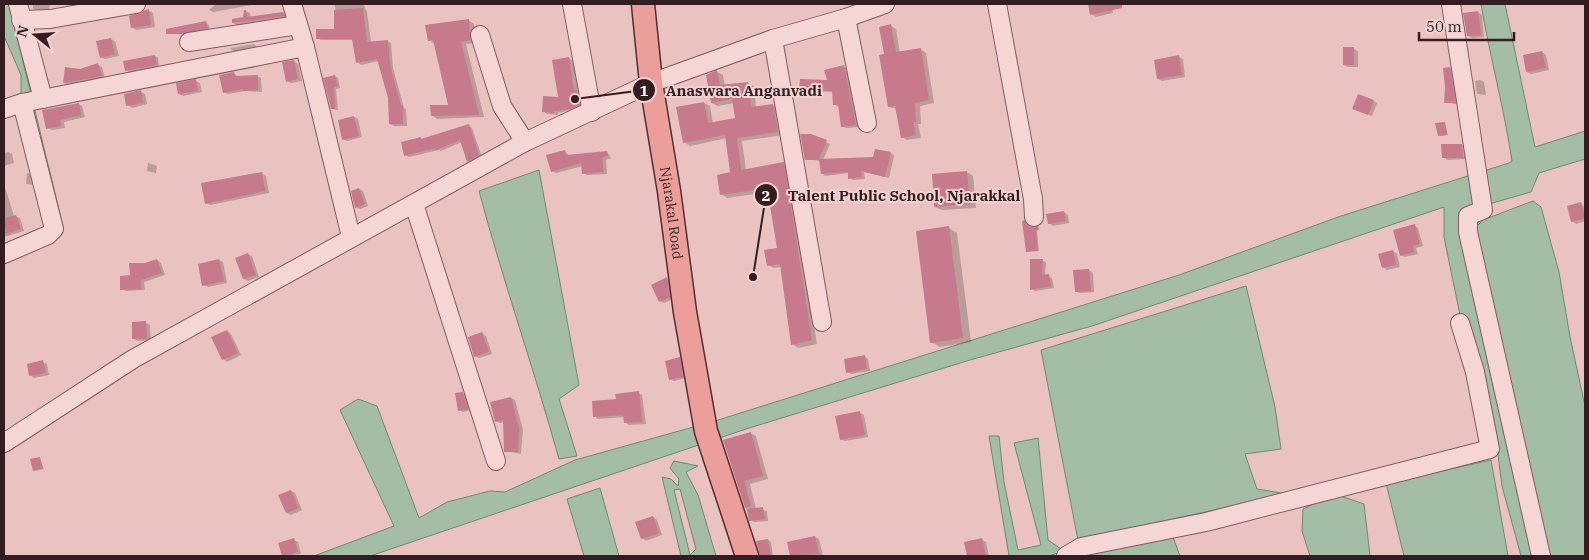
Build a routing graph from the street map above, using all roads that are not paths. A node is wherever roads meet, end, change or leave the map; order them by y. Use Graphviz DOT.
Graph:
graph roads {
  1 [pos="136,4"];
  2 [pos="292,4"];
  3 [pos="572,4"];
  4 [pos="643,4"];
  5 [pos="885,4"];
  6 [pos="997,4"];
  7 [pos="1451,4"];
  8 [pos="19,12"];
  9 [pos="846,18"];
  10 [pos="298,25"];
  11 [pos="480,35"];
  12 [pos="773,39"];
  13 [pos="189,42"];
  14 [pos="305,47"];
  15 [pos="651,83"];
  16 [pos="34,101"];
  17 [pos="4,109"];
  18 [pos="592,112"];
  19 [pos="867,123"];
  20 [pos="525,142"];
  21 [pos="414,204"];
  22 [pos="1034,217"];
  23 [pos="351,237"];
  24 [pos="4,254"];
  25 [pos="822,322"];
  26 [pos="1460,323"];
  27 [pos="4,443"];
  28 [pos="496,460"];
  29 [pos="747,556"];
  30 [pos="1066,556"];
  31 [pos="1542,556"];
  1 -- 8 [label="street"];
  2 -- 10 [label="street"];
  3 -- 18 [label="street"];
  4 -- 15 [label="main road, Njarakal Road"];
  5 -- 9 [label="street"];
  6 -- 22 [label="street"];
  7 -- 31 [label="street"];
  8 -- 16 [label="street"];
  9 -- 12 [label="street"];
  9 -- 19 [label="street"];
  10 -- 13 [label="street"];
  10 -- 14 [label="street"];
  11 -- 20 [label="street"];
  12 -- 15 [label="street"];
  12 -- 25 [label="street"];
  14 -- 16 [label="street"];
  14 -- 23 [label="street"];
  15 -- 18 [label="street"];
  15 -- 29 [label="main road, Njarakal Road"];
  16 -- 17 [label="street"];
  16 -- 24 [label="street"];
  18 -- 20 [label="street"];
  20 -- 21 [label="street"];
  21 -- 23 [label="street"];
  21 -- 28 [label="street"];
  23 -- 27 [label="street"];
  26 -- 30 [label="street"];
}
